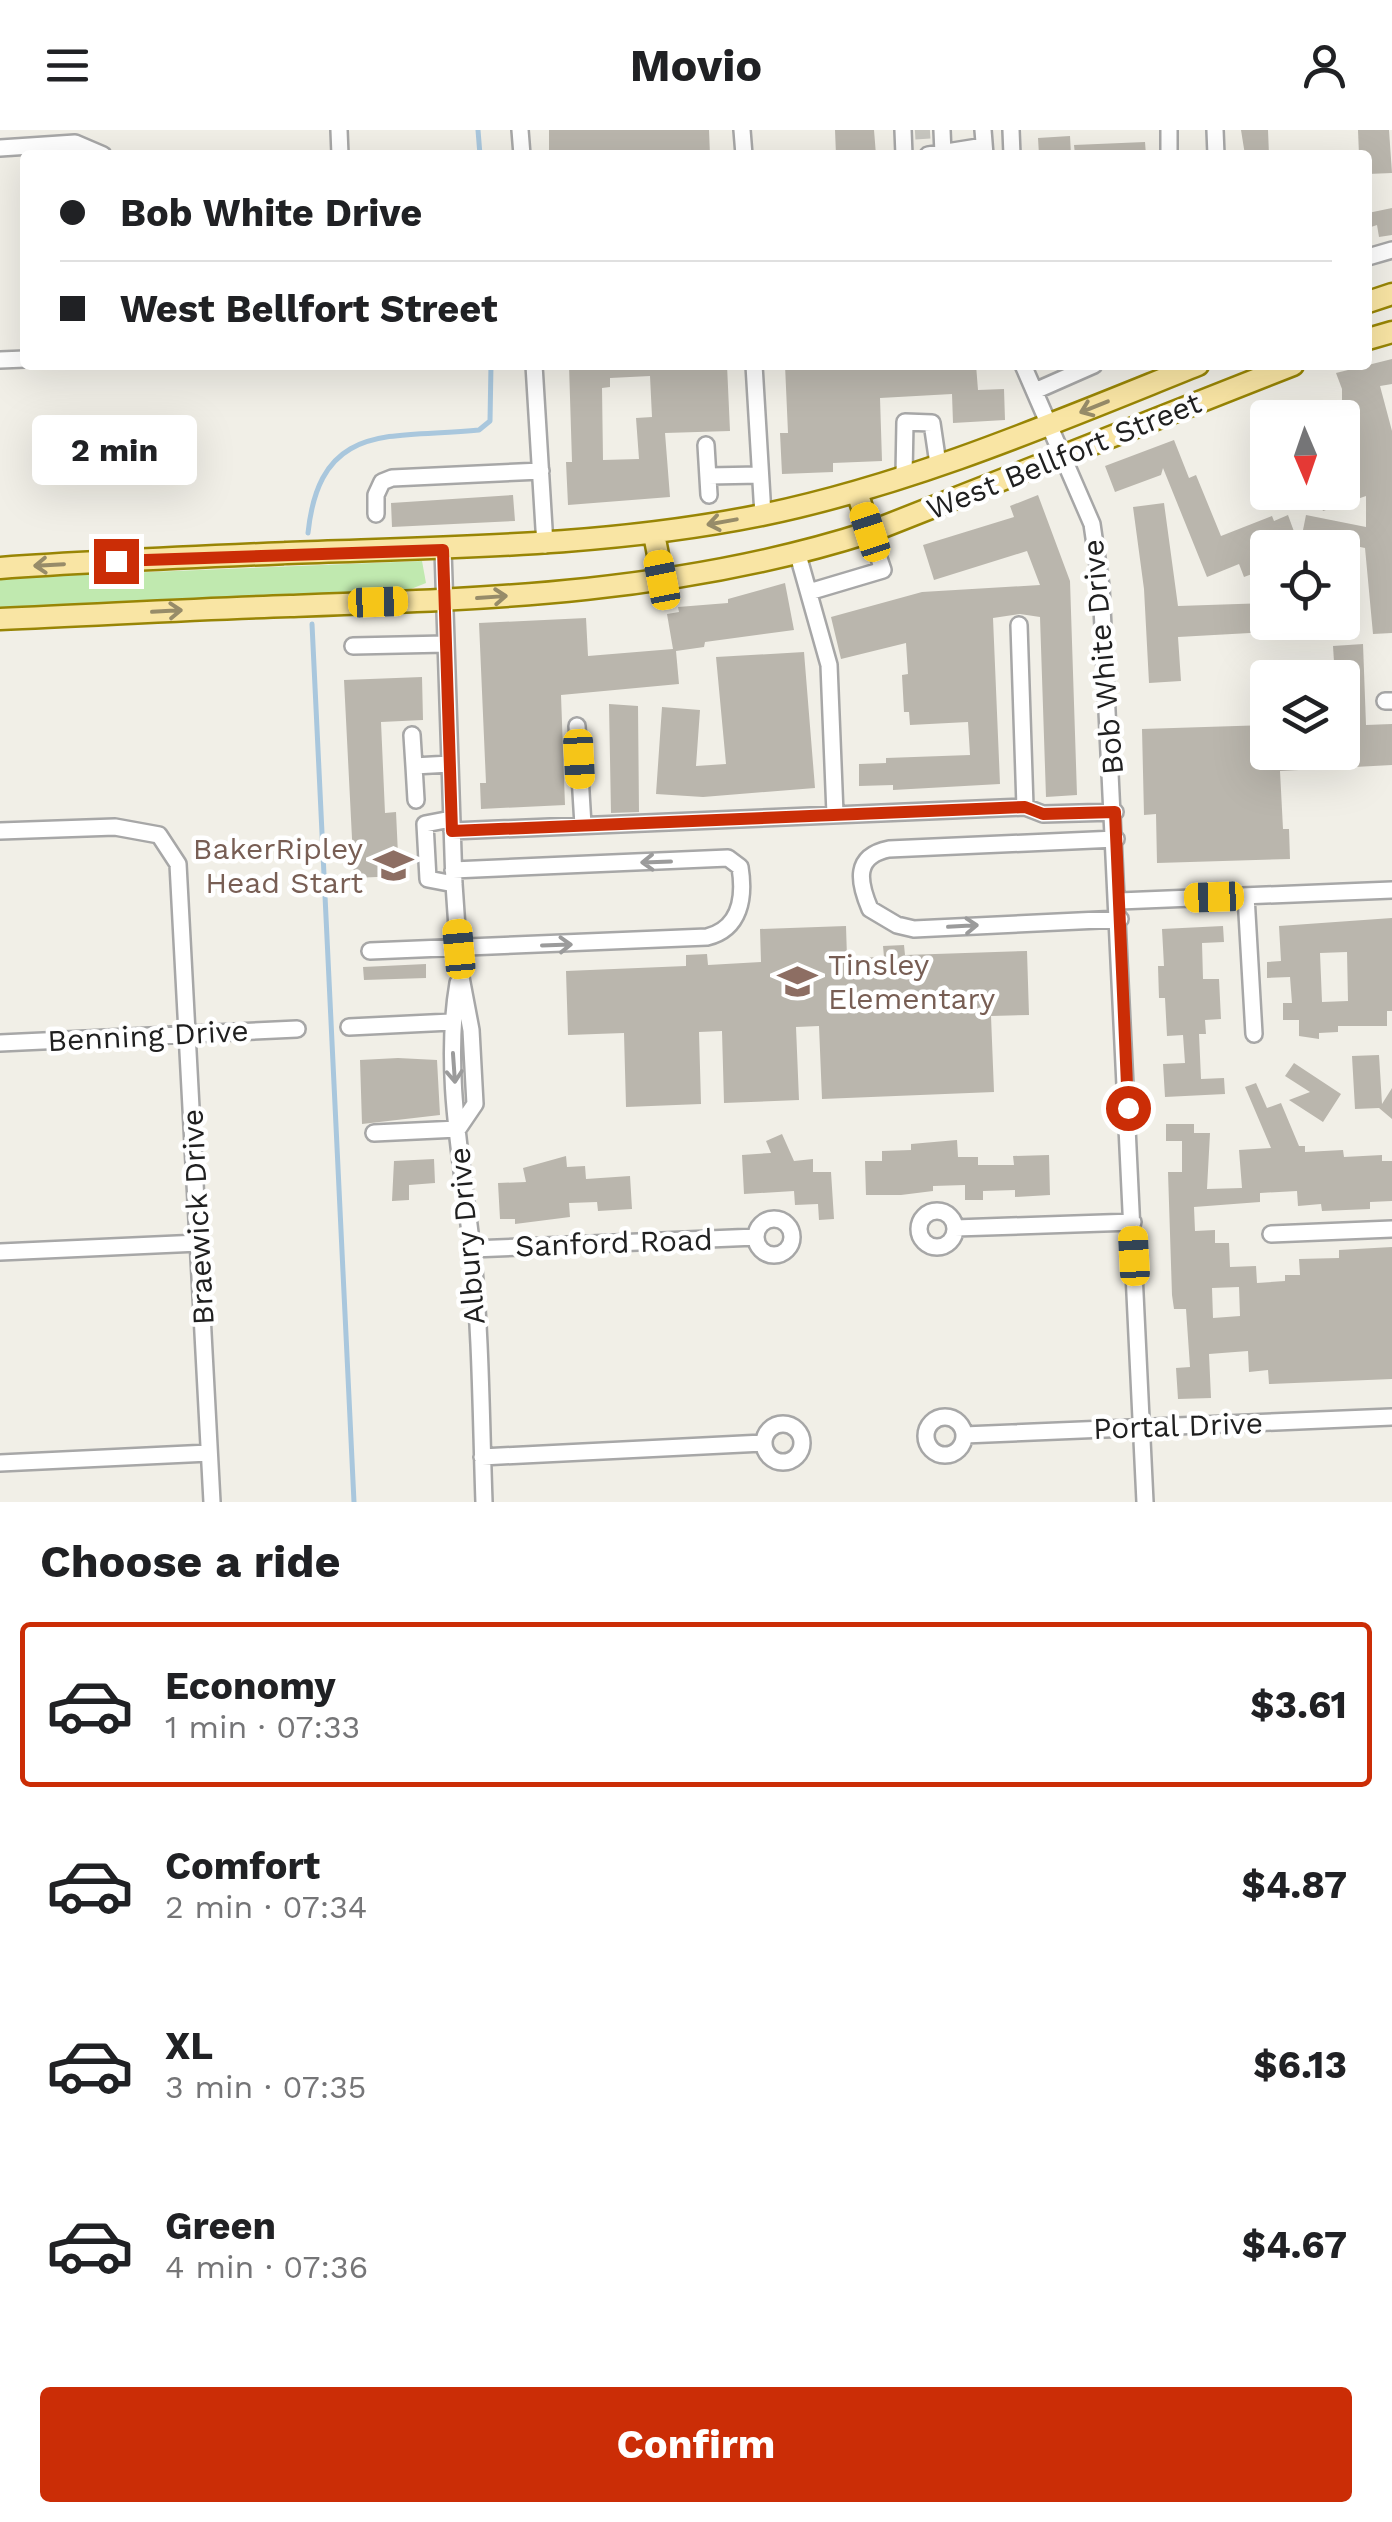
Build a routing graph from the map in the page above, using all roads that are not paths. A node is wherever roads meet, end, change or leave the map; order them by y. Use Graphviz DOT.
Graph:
graph roads {
  1 [pos="942,130"];
  2 [pos="932,131"];
  3 [pos="984,144"];
  4 [pos="0,148"];
  5 [pos="91,150"];
  6 [pos="953,150"];
  7 [pos="534,370"];
  8 [pos="754,370"];
  9 [pos="1025,370"];
  10 [pos="1083,370"];
  11 [pos="1185,370"];
  12 [pos="1280,370"];
  13 [pos="1035,391"];
  14 [pos="1050,424"];
  15 [pos="706,445"];
  16 [pos="1064,458"];
  17 [pos="938,464"];
  18 [pos="541,470"];
  19 [pos="760,475"];
  20 [pos="904,475"];
  21 [pos="708,476"];
  22 [pos="857,492"];
  23 [pos="709,495"];
  24 [pos="376,514"];
  25 [pos="763,514"];
  26 [pos="870,532"];
  27 [pos="654,534"];
  28 [pos="545,544"];
  29 [pos="443,550"];
  30 [pos="798,555"];
  31 [pos="0,568"];
  32 [pos="662,580"];
  33 [pos="809,592"];
  34 [pos="444,600"];
  35 [pos="0,620"];
  36 [pos="1018,625"];
  37 [pos="446,644"];
  38 [pos="353,646"];
  39 [pos="577,726"];
  40 [pos="412,735"];
  41 [pos="450,764"];
  42 [pos="414,766"];
  43 [pos="416,800"];
  44 [pos="1025,807"];
  45 [pos="1115,812"];
  46 [pos="836,814"];
  47 [pos="452,825"];
  48 [pos="583,826"];
  49 [pos="0,831"];
  50 [pos="1116,839"];
  51 [pos="453,877"];
  52 [pos="1392,890"];
  53 [pos="1246,896"];
  54 [pos="1119,901"];
  55 [pos="1120,919"];
  56 [pos="459,949"];
  57 [pos="370,952"];
  58 [pos="460,972"];
  59 [pos="451,1022"];
  60 [pos="348,1027"];
  61 [pos="297,1029"];
  62 [pos="188,1034"];
  63 [pos="1254,1034"];
  64 [pos="0,1043"];
  65 [pos="458,1129"];
  66 [pos="374,1132"];
  67 [pos="1133,1222"];
  68 [pos="955,1228"];
  69 [pos="1392,1229"];
  70 [pos="1271,1234"];
  71 [pos="756,1237"];
  72 [pos="199,1243"];
  73 [pos="472,1249"];
  74 [pos="0,1252"];
  75 [pos="1392,1417"];
  76 [pos="1142,1428"];
  77 [pos="964,1435"];
  78 [pos="764,1443"];
  79 [pos="209,1453"];
  80 [pos="482,1457"];
  81 [pos="0,1463"];
  82 [pos="212,1502"];
  83 [pos="484,1502"];
  84 [pos="1146,1502"];
  1 -- 2 [label="street"];
  3 -- 6 [label="street"];
  4 -- 5 [label="street"];
  7 -- 18 [label="street"];
  8 -- 19 [label="street"];
  9 -- 13 [label="street, Bob White Drive"];
  10 -- 13 [label="street"];
  11 -- 14 [label="main road, West Bellfort Street, one-way"];
  12 -- 16 [label="main road, West Bellfort Street"];
  13 -- 14 [label="street, Bob White Drive"];
  14 -- 16 [label="street, Bob White Drive"];
  14 -- 17 [label="main road, West Bellfort Street"];
  15 -- 21 [label="street"];
  16 -- 26 [label="main road, West Bellfort Street"];
  16 -- 45 [label="street, Bob White Drive"];
  17 -- 20 [label="main road, West Bellfort Street"];
  17 -- 20 [label="street"];
  18 -- 24 [label="street"];
  18 -- 28 [label="street"];
  19 -- 21 [label="street"];
  19 -- 25 [label="street"];
  20 -- 22 [label="main road, West Bellfort Street"];
  21 -- 23 [label="street"];
  22 -- 25 [label="main road, West Bellfort Street"];
  22 -- 26 [label="main road"];
  25 -- 27 [label="main road, West Bellfort Street, one-way"];
  26 -- 30 [label="main road, West Bellfort Street"];
  26 -- 33 [label="street"];
  27 -- 28 [label="main road, West Bellfort Street"];
  27 -- 32 [label="main road"];
  28 -- 29 [label="main road, West Bellfort Street"];
  29 -- 31 [label="main road, West Bellfort Street, one-way"];
  29 -- 34 [label="street, Albury Drive"];
  30 -- 32 [label="main road, West Bellfort Street"];
  30 -- 33 [label="street"];
  34 -- 32 [label="main road, West Bellfort Street, one-way"];
  33 -- 46 [label="street"];
  35 -- 34 [label="main road, West Bellfort Street, one-way"];
  34 -- 37 [label="street, Albury Drive"];
  36 -- 44 [label="street"];
  37 -- 38 [label="street"];
  37 -- 41 [label="street, Albury Drive"];
  39 -- 48 [label="street"];
  40 -- 42 [label="street"];
  41 -- 42 [label="street"];
  41 -- 47 [label="street, Albury Drive"];
  42 -- 43 [label="street"];
  44 -- 45 [label="street"];
  44 -- 46 [label="street"];
  45 -- 50 [label="street, Bob White Drive"];
  46 -- 48 [label="street"];
  47 -- 48 [label="street"];
  47 -- 51 [label="street, Albury Drive"];
  47 -- 51 [label="street"];
  49 -- 62 [label="street, Braewick Drive"];
  50 -- 54 [label="street, Bob White Drive"];
  50 -- 55 [label="street, one-way"];
  51 -- 56 [label="street, Albury Drive"];
  56 -- 51 [label="street, one-way"];
  52 -- 53 [label="street"];
  53 -- 54 [label="street"];
  53 -- 63 [label="street"];
  54 -- 55 [label="street, Bob White Drive"];
  55 -- 67 [label="street, Bob White Drive"];
  56 -- 57 [label="street"];
  56 -- 58 [label="street, Albury Drive"];
  58 -- 59 [label="street, Albury Drive"];
  58 -- 65 [label="street, Albury Drive"];
  59 -- 60 [label="street"];
  59 -- 65 [label="street, Albury Drive, one-way"];
  61 -- 62 [label="street, Benning Drive"];
  62 -- 64 [label="street, Benning Drive"];
  62 -- 72 [label="street, Braewick Drive"];
  65 -- 66 [label="street"];
  65 -- 73 [label="street, Albury Drive"];
  67 -- 68 [label="street"];
  67 -- 76 [label="street, Bob White Drive"];
  69 -- 70 [label="street"];
  71 -- 73 [label="street, Sanford Road"];
  72 -- 74 [label="street"];
  72 -- 79 [label="street, Braewick Drive"];
  73 -- 80 [label="street, Albury Drive"];
  75 -- 76 [label="street, Portal Drive"];
  76 -- 77 [label="street, Portal Drive"];
  76 -- 84 [label="street, Bob White Drive"];
  78 -- 80 [label="street"];
  79 -- 81 [label="street"];
  79 -- 82 [label="street, Braewick Drive"];
  80 -- 83 [label="street, Albury Drive"];
}
